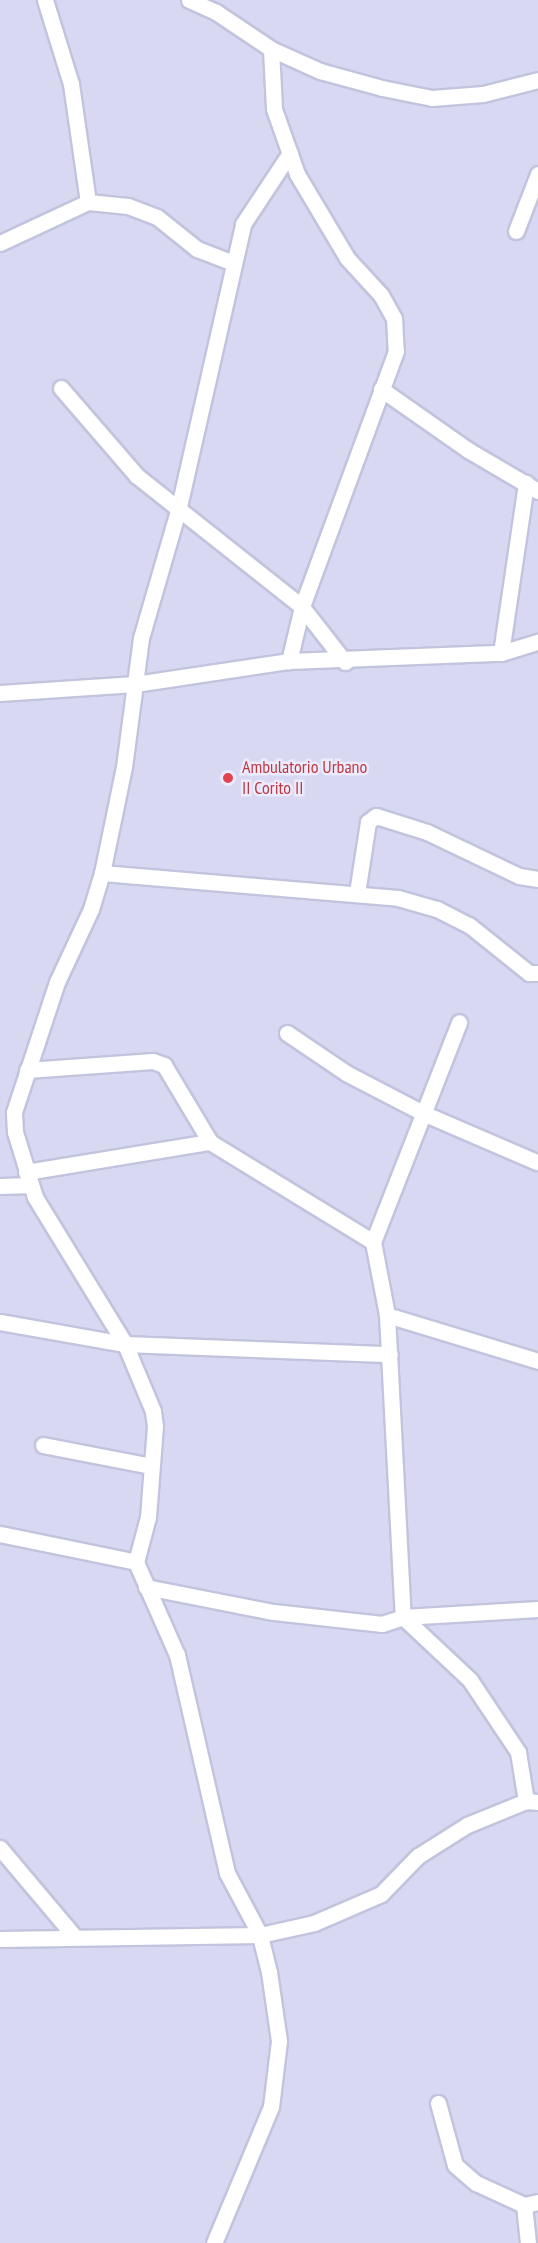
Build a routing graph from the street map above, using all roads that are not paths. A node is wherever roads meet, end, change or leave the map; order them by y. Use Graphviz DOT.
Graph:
graph roads {
  1 [pos="45,0"];
  2 [pos="189,0"];
  3 [pos="271,49"];
  4 [pos="538,80"];
  5 [pos="290,153"];
  6 [pos="538,174"];
  7 [pos="88,202"];
  8 [pos="516,231"];
  9 [pos="0,243"];
  10 [pos="234,264"];
  11 [pos="61,388"];
  12 [pos="381,389"];
  13 [pos="532,487"];
  14 [pos="178,511"];
  15 [pos="302,607"];
  16 [pos="538,642"];
  17 [pos="501,653"];
  18 [pos="289,661"];
  19 [pos="345,662"];
  20 [pos="135,684"];
  21 [pos="0,693"];
  22 [pos="102,873"];
  23 [pos="538,879"];
  24 [pos="357,893"];
  25 [pos="538,973"];
  26 [pos="459,1022"];
  27 [pos="287,1032"];
  28 [pos="27,1070"];
  29 [pos="7,1111"];
  30 [pos="423,1113"];
  31 [pos="210,1142"];
  32 [pos="537,1162"];
  33 [pos="29,1179"];
  34 [pos="0,1186"];
  35 [pos="373,1242"];
  36 [pos="387,1315"];
  37 [pos="0,1322"];
  38 [pos="126,1344"];
  39 [pos="390,1354"];
  40 [pos="538,1361"];
  41 [pos="43,1445"];
  42 [pos="151,1466"];
  43 [pos="0,1534"];
  44 [pos="136,1562"];
  45 [pos="146,1587"];
  46 [pos="538,1609"];
  47 [pos="404,1617"];
  48 [pos="532,1801"];
  49 [pos="0,1848"];
  50 [pos="260,1935"];
  51 [pos="75,1937"];
  52 [pos="0,1939"];
  53 [pos="438,2103"];
  54 [pos="531,2204"];
  55 [pos="214,2243"];
  56 [pos="528,2243"];
  1 -- 7 [label="street"];
  2 -- 3 [label="street"];
  3 -- 4 [label="street"];
  3 -- 5 [label="street"];
  5 -- 10 [label="street"];
  5 -- 12 [label="street"];
  6 -- 8 [label="street"];
  7 -- 9 [label="street"];
  7 -- 10 [label="street"];
  10 -- 14 [label="street"];
  11 -- 14 [label="street"];
  12 -- 13 [label="street"];
  12 -- 15 [label="street"];
  13 -- 17 [label="street"];
  14 -- 15 [label="street"];
  14 -- 20 [label="street"];
  15 -- 18 [label="street"];
  15 -- 19 [label="street"];
  16 -- 17 [label="street"];
  17 -- 19 [label="street"];
  18 -- 19 [label="street"];
  18 -- 20 [label="street"];
  20 -- 21 [label="street"];
  20 -- 22 [label="street"];
  22 -- 24 [label="street"];
  22 -- 28 [label="street"];
  23 -- 24 [label="street"];
  24 -- 25 [label="street"];
  26 -- 30 [label="street"];
  27 -- 30 [label="street"];
  28 -- 29 [label="street"];
  28 -- 31 [label="street"];
  29 -- 33 [label="street"];
  30 -- 32 [label="street"];
  30 -- 35 [label="street"];
  31 -- 33 [label="street"];
  31 -- 35 [label="street"];
  33 -- 34 [label="street"];
  33 -- 38 [label="street"];
  35 -- 36 [label="street"];
  36 -- 39 [label="street"];
  36 -- 40 [label="street"];
  37 -- 38 [label="street"];
  38 -- 39 [label="street"];
  38 -- 42 [label="street"];
  39 -- 47 [label="street"];
  41 -- 42 [label="street"];
  42 -- 44 [label="street"];
  43 -- 44 [label="street"];
  44 -- 45 [label="street"];
  45 -- 47 [label="street"];
  45 -- 50 [label="street"];
  46 -- 47 [label="street"];
  47 -- 48 [label="street"];
  48 -- 50 [label="street"];
  49 -- 51 [label="street"];
  50 -- 51 [label="street"];
  50 -- 55 [label="street"];
  51 -- 52 [label="street"];
  53 -- 54 [label="street"];
  54 -- 56 [label="street"];
}
